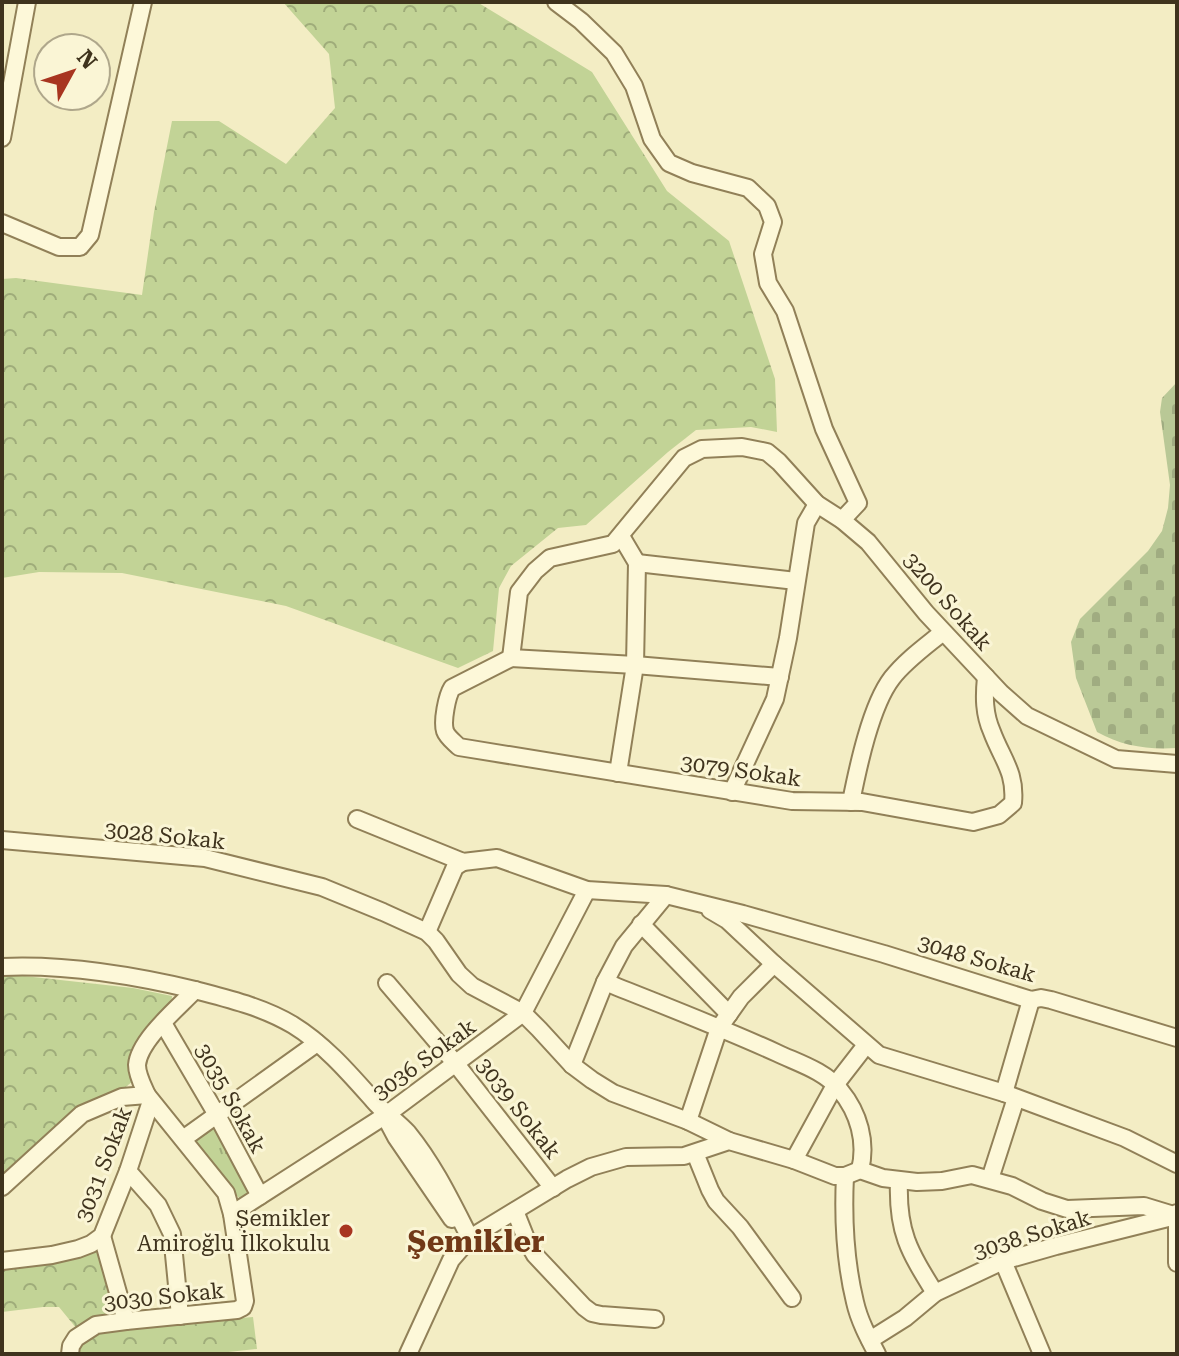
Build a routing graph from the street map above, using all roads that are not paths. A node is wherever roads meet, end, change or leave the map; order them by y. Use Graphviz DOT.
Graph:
graph roads {
  1 [pos="27,2"];
  2 [pos="143,2"];
  3 [pos="556,2"];
  4 [pos="2,138"];
  5 [pos="2,223"];
  6 [pos="817,504"];
  7 [pos="842,520"];
  8 [pos="621,536"];
  9 [pos="637,563"];
  10 [pos="796,581"];
  11 [pos="943,632"];
  12 [pos="511,658"];
  13 [pos="635,665"];
  14 [pos="780,677"];
  15 [pos="986,677"];
  16 [pos="1177,764"];
  17 [pos="618,773"];
  18 [pos="732,792"];
  19 [pos="851,802"];
  20 [pos="357,819"];
  21 [pos="2,840"];
  22 [pos="463,862"];
  23 [pos="587,890"];
  24 [pos="666,895"];
  25 [pos="698,903"];
  26 [pos="641,924"];
  27 [pos="427,932"];
  28 [pos="774,964"];
  29 [pos="2,967"];
  30 [pos="605,982"];
  31 [pos="387,983"];
  32 [pos="195,990"];
  33 [pos="1031,1000"];
  34 [pos="523,1013"];
  35 [pos="724,1021"];
  36 [pos="163,1023"];
  37 [pos="1177,1038"];
  38 [pos="317,1043"];
  39 [pos="866,1045"];
  40 [pos="456,1064"];
  41 [pos="572,1065"];
  42 [pos="835,1085"];
  43 [pos="1010,1095"];
  44 [pos="149,1098"];
  45 [pos="217,1115"];
  46 [pos="386,1115"];
  47 [pos="688,1121"];
  48 [pos="183,1139"];
  49 [pos="729,1141"];
  50 [pos="695,1153"];
  51 [pos="794,1160"];
  52 [pos="1177,1164"];
  53 [pos="128,1171"];
  54 [pos="852,1173"];
  55 [pos="990,1179"];
  56 [pos="899,1181"];
  57 [pos="2,1187"];
  58 [pos="553,1188"];
  59 [pos="260,1196"];
  60 [pos="515,1211"];
  61 [pos="232,1214"];
  62 [pos="1177,1215"];
  63 [pos="102,1236"];
  64 [pos="470,1238"];
  65 [pos="2,1261"];
  66 [pos="1003,1261"];
  67 [pos="1177,1263"];
  68 [pos="935,1293"];
  69 [pos="792,1298"];
  70 [pos="180,1316"];
  71 [pos="655,1319"];
  72 [pos="126,1321"];
  73 [pos="874,1347"];
  74 [pos="70,1354"];
  75 [pos="408,1354"];
  76 [pos="1042,1354"];
  1 -- 4 [label="street"];
  2 -- 5 [label="street"];
  3 -- 7 [label="street"];
  6 -- 7 [label="street, 3200 Sokak"];
  6 -- 8 [label="street, 3200 Sokak"];
  6 -- 10 [label="street"];
  7 -- 11 [label="street, 3200 Sokak"];
  8 -- 9 [label="street"];
  8 -- 12 [label="street"];
  9 -- 10 [label="street"];
  9 -- 13 [label="street"];
  10 -- 14 [label="street"];
  11 -- 15 [label="street, 3200 Sokak"];
  11 -- 19 [label="street"];
  12 -- 13 [label="street"];
  12 -- 17 [label="street, 3079 Sokak"];
  13 -- 14 [label="street"];
  13 -- 17 [label="street"];
  14 -- 18 [label="street"];
  15 -- 16 [label="street, 3200 Sokak"];
  15 -- 19 [label="street, 3079 Sokak"];
  17 -- 18 [label="street, 3079 Sokak"];
  18 -- 19 [label="street, 3079 Sokak"];
  20 -- 22 [label="street"];
  21 -- 27 [label="street, 3028 Sokak"];
  22 -- 23 [label="street, 3048 Sokak"];
  22 -- 27 [label="street"];
  23 -- 24 [label="street, 3048 Sokak"];
  23 -- 34 [label="street, 3036 Sokak"];
  24 -- 25 [label="street, 3048 Sokak"];
  24 -- 26 [label="street"];
  25 -- 28 [label="street"];
  25 -- 33 [label="street, 3048 Sokak"];
  26 -- 30 [label="street"];
  26 -- 35 [label="street"];
  27 -- 34 [label="street"];
  28 -- 35 [label="street"];
  28 -- 39 [label="street"];
  29 -- 32 [label="street"];
  30 -- 35 [label="street"];
  30 -- 41 [label="street"];
  31 -- 40 [label="street, 3039 Sokak"];
  32 -- 36 [label="street"];
  32 -- 38 [label="street"];
  33 -- 37 [label="street, 3048 Sokak"];
  33 -- 43 [label="street"];
  34 -- 40 [label="street, 3036 Sokak"];
  34 -- 41 [label="street"];
  35 -- 42 [label="street"];
  35 -- 47 [label="street"];
  36 -- 44 [label="street"];
  36 -- 45 [label="street, 3035 Sokak"];
  38 -- 45 [label="street"];
  38 -- 46 [label="street"];
  39 -- 42 [label="street"];
  39 -- 43 [label="street"];
  40 -- 46 [label="street, 3036 Sokak"];
  40 -- 58 [label="street, 3039 Sokak"];
  41 -- 47 [label="street"];
  42 -- 51 [label="street"];
  42 -- 54 [label="street"];
  43 -- 52 [label="street"];
  43 -- 55 [label="street"];
  44 -- 48 [label="street, 3030 Sokak"];
  44 -- 53 [label="street, 3031 Sokak"];
  44 -- 57 [label="street"];
  45 -- 48 [label="street"];
  45 -- 59 [label="street, 3035 Sokak"];
  46 -- 59 [label="street, 3036 Sokak"];
  46 -- 64 [label="street"];
  47 -- 49 [label="street"];
  48 -- 61 [label="street, 3030 Sokak"];
  49 -- 50 [label="street"];
  49 -- 51 [label="street"];
  50 -- 58 [label="street"];
  50 -- 69 [label="street"];
  51 -- 54 [label="street"];
  53 -- 63 [label="street, 3031 Sokak"];
  53 -- 70 [label="street"];
  54 -- 56 [label="street"];
  54 -- 73 [label="street"];
  55 -- 56 [label="street"];
  55 -- 62 [label="street"];
  56 -- 68 [label="street"];
  58 -- 60 [label="street"];
  59 -- 61 [label="street, 3036 Sokak"];
  60 -- 64 [label="street"];
  60 -- 71 [label="street"];
  61 -- 70 [label="street, 3030 Sokak"];
  62 -- 66 [label="street, 3038 Sokak"];
  62 -- 67 [label="street"];
  63 -- 65 [label="street, 3031 Sokak"];
  63 -- 72 [label="street"];
  64 -- 75 [label="street"];
  66 -- 68 [label="street, 3038 Sokak"];
  66 -- 76 [label="street"];
  68 -- 73 [label="street, 3038 Sokak"];
  70 -- 72 [label="street, 3030 Sokak"];
  72 -- 74 [label="street, 3030 Sokak"];
}
